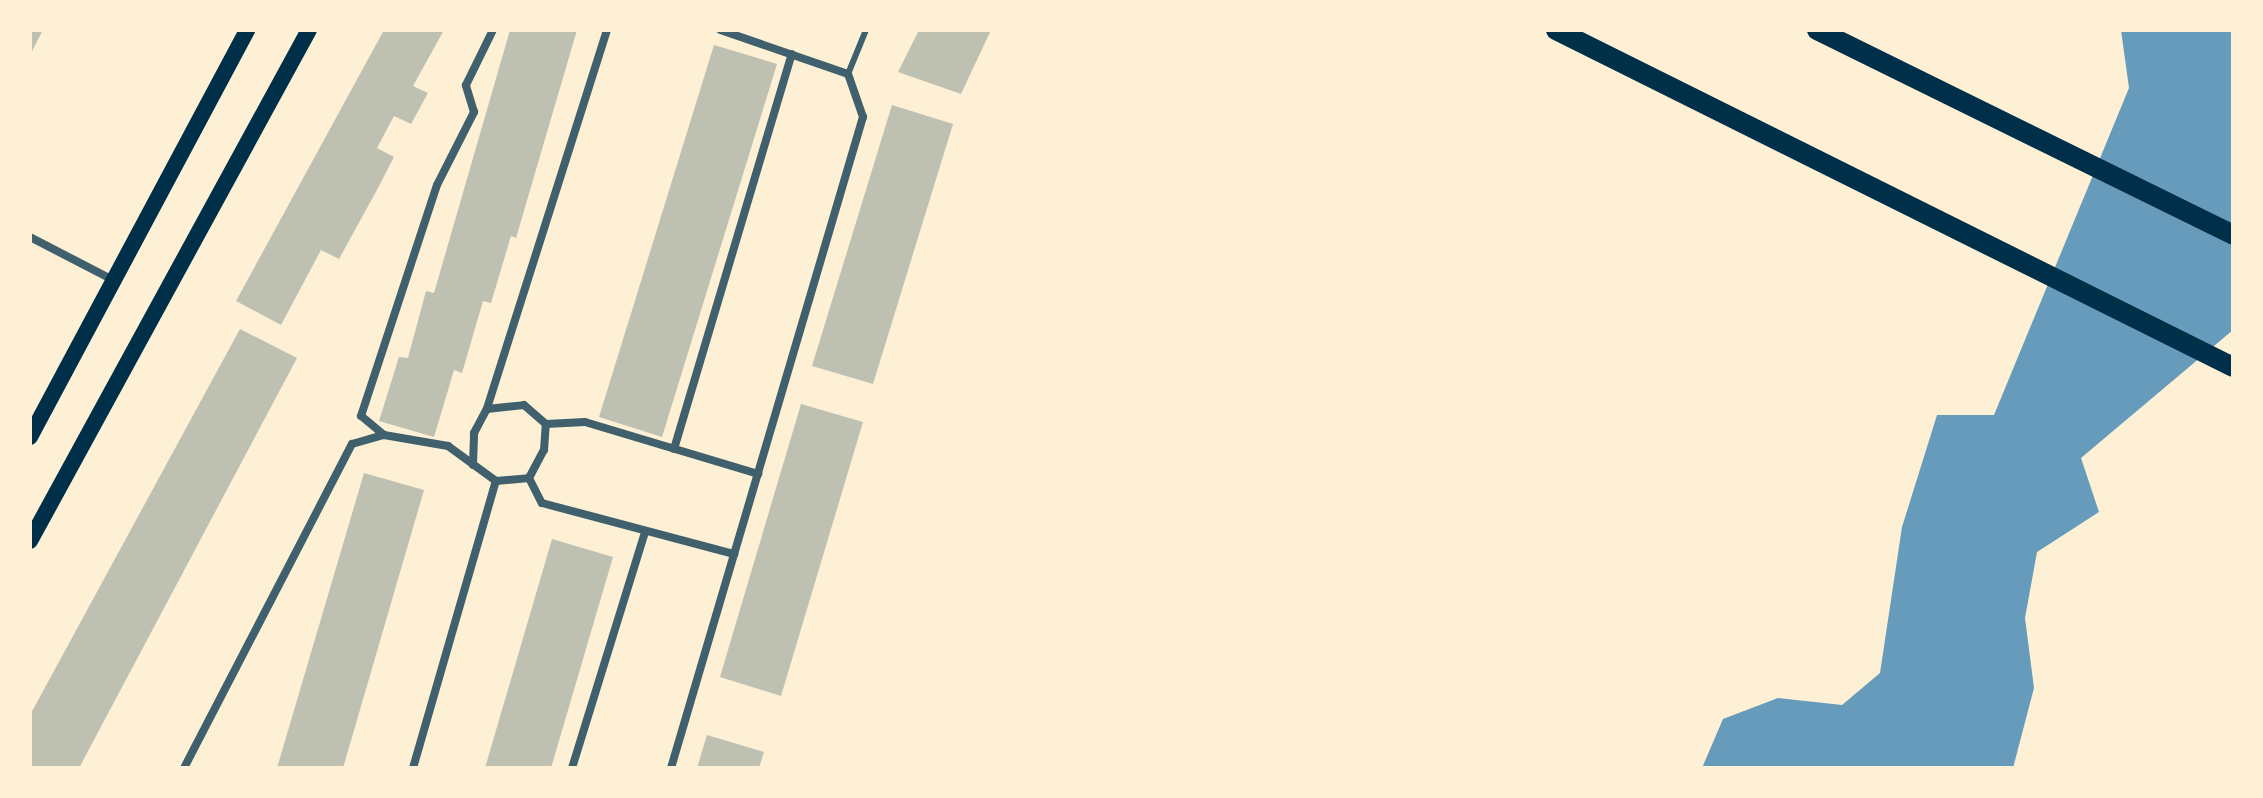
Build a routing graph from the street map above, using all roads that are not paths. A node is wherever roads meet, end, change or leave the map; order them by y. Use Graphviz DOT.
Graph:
graph roads {
  1 [pos="247,30"];
  2 [pos="309,30"];
  3 [pos="493,30"];
  4 [pos="607,30"];
  5 [pos="720,30"];
  6 [pos="866,30"];
  7 [pos="1556,30"];
  8 [pos="1817,30"];
  9 [pos="792,54"];
  10 [pos="848,74"];
  11 [pos="2233,235"];
  12 [pos="30,237"];
  13 [pos="114,281"];
  14 [pos="2233,367"];
  15 [pos="487,409"];
  16 [pos="546,424"];
  17 [pos="384,435"];
  18 [pos="30,437"];
  19 [pos="674,449"];
  20 [pos="473,465"];
  21 [pos="758,474"];
  22 [pos="529,478"];
  23 [pos="496,481"];
  24 [pos="644,535"];
  25 [pos="30,541"];
  26 [pos="734,554"];
  27 [pos="184,768"];
  28 [pos="413,768"];
  29 [pos="572,768"];
  30 [pos="671,768"];
  1 -- 13 [label="main road"];
  2 -- 25 [label="main road"];
  3 -- 17 [label="street"];
  4 -- 15 [label="street"];
  5 -- 9 [label="street"];
  6 -- 10 [label="lane"];
  7 -- 14 [label="main road"];
  8 -- 11 [label="main road"];
  9 -- 10 [label="street"];
  9 -- 19 [label="street"];
  10 -- 21 [label="street"];
  12 -- 13 [label="street"];
  13 -- 18 [label="main road"];
  15 -- 16 [label="street"];
  15 -- 20 [label="street"];
  16 -- 19 [label="street"];
  16 -- 22 [label="street"];
  17 -- 20 [label="street"];
  17 -- 27 [label="street"];
  19 -- 21 [label="street"];
  20 -- 23 [label="street"];
  21 -- 26 [label="street"];
  22 -- 23 [label="street"];
  22 -- 24 [label="street"];
  23 -- 28 [label="street"];
  24 -- 26 [label="street"];
  24 -- 29 [label="street"];
  26 -- 30 [label="street"];
}
